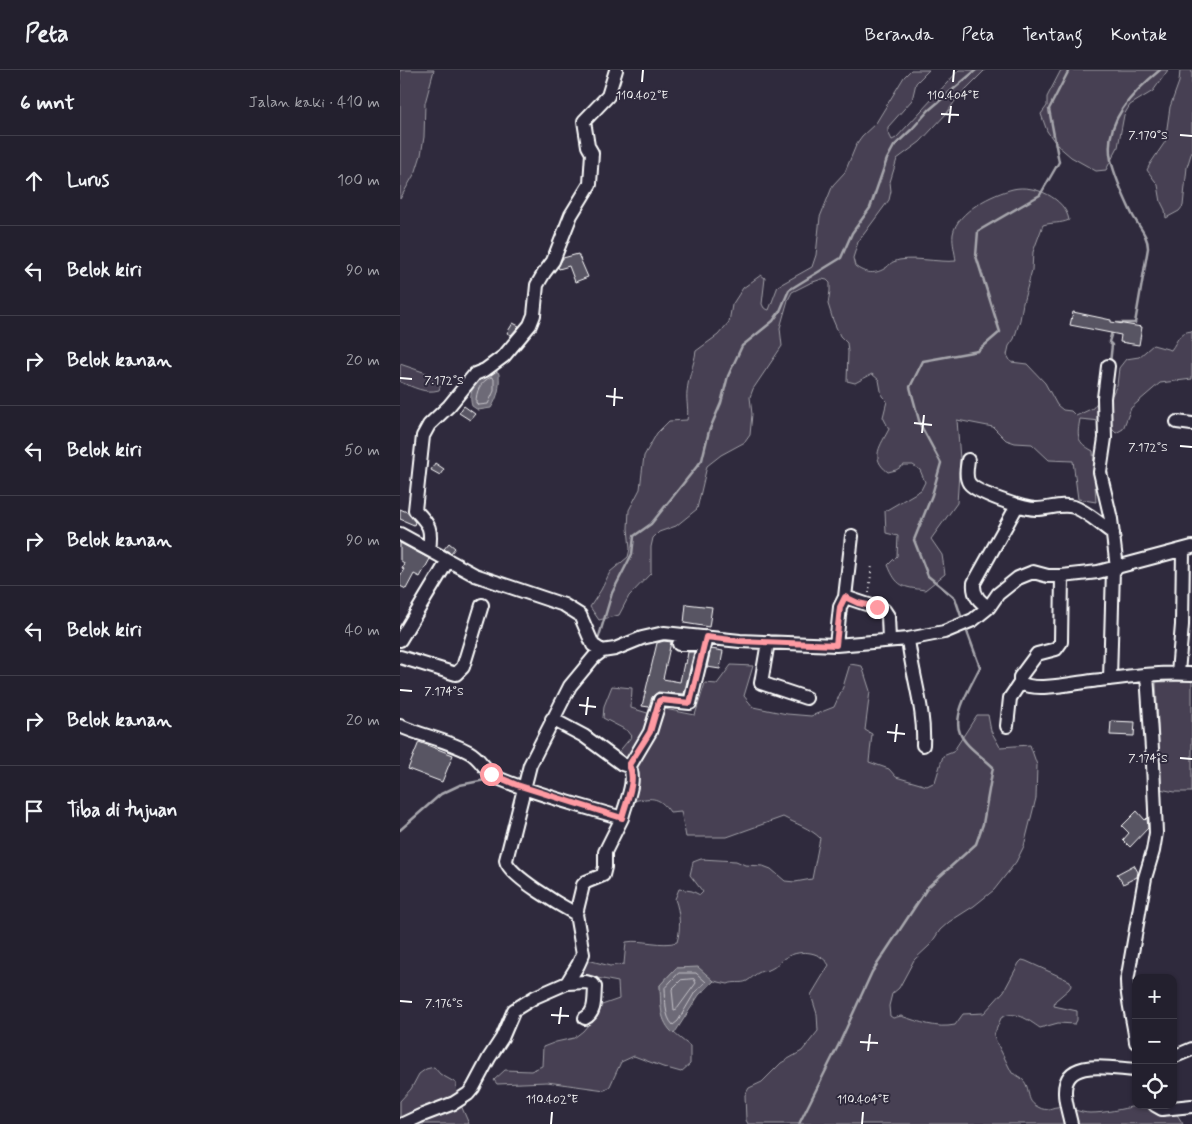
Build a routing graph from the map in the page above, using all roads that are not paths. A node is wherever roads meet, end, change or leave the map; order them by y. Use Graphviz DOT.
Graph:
graph roads {
  1 [pos="616,70"];
  2 [pos="1108,366"];
  3 [pos="1177,422"];
  4 [pos="1192,424"];
  5 [pos="968,460"];
  6 [pos="1017,506"];
  7 [pos="1113,533"];
  8 [pos="400,534"];
  9 [pos="852,536"];
  10 [pos="1188,548"];
  11 [pos="429,550"];
  12 [pos="447,562"];
  13 [pos="1115,568"];
  14 [pos="1062,576"];
  15 [pos="845,597"];
  16 [pos="482,605"];
  17 [pos="989,606"];
  18 [pos="1187,626"];
  19 [pos="703,637"];
  20 [pos="908,639"];
  21 [pos="400,640"];
  22 [pos="889,640"];
  23 [pos="768,642"];
  24 [pos="679,644"];
  25 [pos="836,645"];
  26 [pos="598,649"];
  27 [pos="400,656"];
  28 [pos="1178,673"];
  29 [pos="1192,674"];
  30 [pos="1147,675"];
  31 [pos="1110,680"];
  32 [pos="1020,683"];
  33 [pos="806,698"];
  34 [pos="552,719"];
  35 [pos="400,726"];
  36 [pos="1007,726"];
  37 [pos="923,745"];
  38 [pos="629,765"];
  39 [pos="523,787"];
  40 [pos="622,818"];
  41 [pos="573,912"];
  42 [pos="567,983"];
  43 [pos="585,1018"];
  44 [pos="1134,1019"];
  45 [pos="1192,1049"];
  46 [pos="1177,1055"];
  47 [pos="1132,1070"];
  48 [pos="1192,1106"];
  49 [pos="1177,1108"];
  50 [pos="403,1124"];
  51 [pos="1071,1124"];
  1 -- 11 [label="street"];
  2 -- 7 [label="street"];
  3 -- 4 [label="street"];
  5 -- 6 [label="street"];
  6 -- 7 [label="street"];
  6 -- 17 [label="street"];
  7 -- 13 [label="street"];
  8 -- 11 [label="street"];
  9 -- 15 [label="street"];
  10 -- 13 [label="street"];
  10 -- 18 [label="street"];
  11 -- 12 [label="street"];
  12 -- 21 [label="street"];
  12 -- 26 [label="street"];
  13 -- 14 [label="street"];
  13 -- 31 [label="street"];
  14 -- 17 [label="street"];
  14 -- 32 [label="street"];
  15 -- 22 [label="street"];
  15 -- 25 [label="street"];
  16 -- 27 [label="street"];
  17 -- 20 [label="street"];
  18 -- 28 [label="street"];
  19 -- 23 [label="street"];
  19 -- 24 [label="street"];
  19 -- 26 [label="street"];
  19 -- 38 [label="street"];
  20 -- 22 [label="street"];
  20 -- 37 [label="street"];
  22 -- 25 [label="street"];
  23 -- 25 [label="street"];
  23 -- 33 [label="street"];
  26 -- 34 [label="street"];
  28 -- 29 [label="street"];
  28 -- 30 [label="street"];
  30 -- 31 [label="street"];
  30 -- 44 [label="street"];
  31 -- 32 [label="street"];
  32 -- 36 [label="street"];
  34 -- 38 [label="street"];
  34 -- 39 [label="street"];
  35 -- 39 [label="street"];
  38 -- 40 [label="street"];
  39 -- 40 [label="street"];
  39 -- 41 [label="street"];
  40 -- 41 [label="street"];
  41 -- 42 [label="street"];
  42 -- 43 [label="street"];
  42 -- 50 [label="street"];
  45 -- 46 [label="street"];
  47 -- 51 [label="street"];
  48 -- 49 [label="street"];
}
